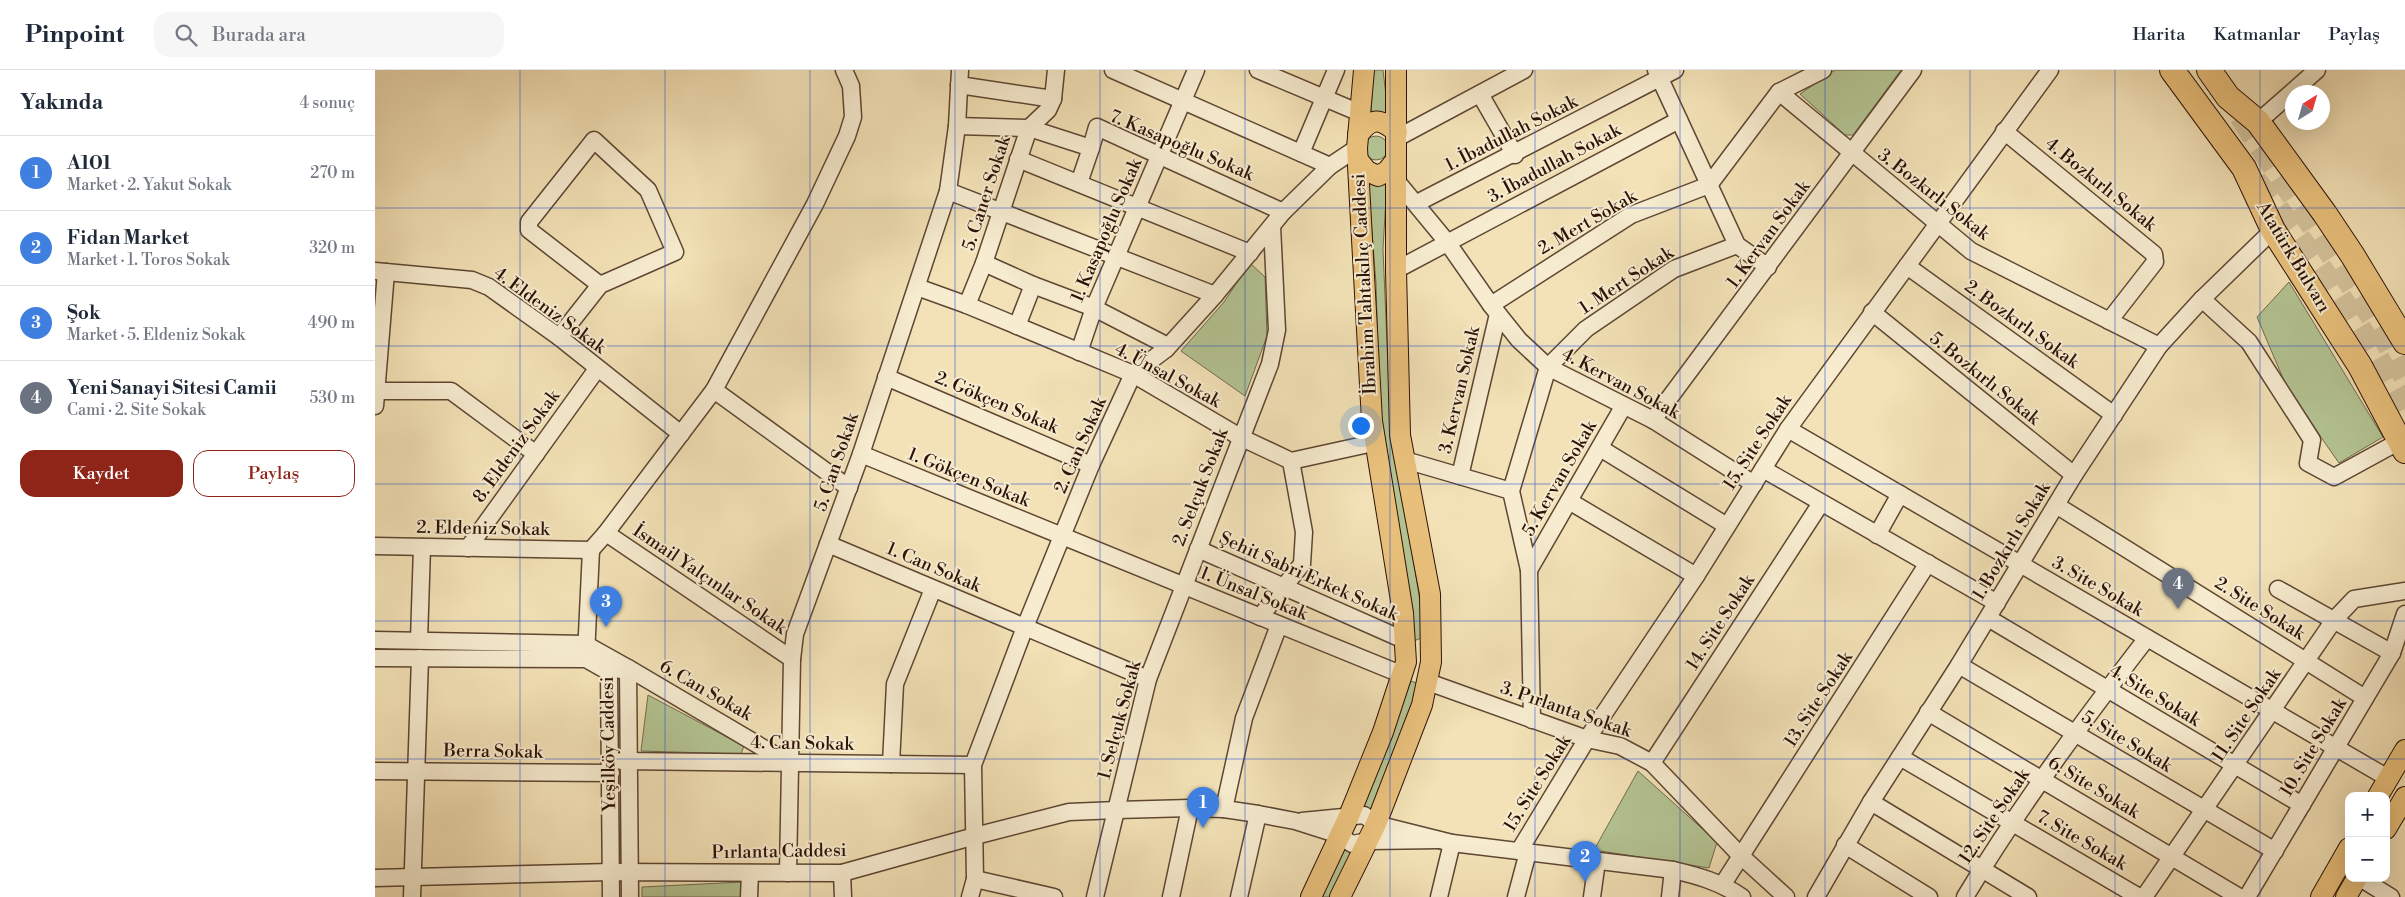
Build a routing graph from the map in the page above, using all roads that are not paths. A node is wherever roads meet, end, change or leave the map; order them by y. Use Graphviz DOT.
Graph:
graph roads {
  1 [pos="844,70"];
  2 [pos="1056,70"];
  3 [pos="1113,70"];
  4 [pos="1196,70"];
  5 [pos="1258,70"];
  6 [pos="1336,70"];
  7 [pos="1364,70"];
  8 [pos="1396,70"];
  9 [pos="1524,70"];
  10 [pos="1675,70"];
  11 [pos="1823,70"];
  12 [pos="1913,70"];
  13 [pos="2050,70"];
  14 [pos="2172,70"];
  15 [pos="2209,70"];
  16 [pos="2317,70"];
  17 [pos="1658,74"];
  18 [pos="959,77"];
  19 [pos="1779,92"];
  20 [pos="1480,94"];
  21 [pos="1324,98"];
  22 [pos="1053,99"];
  23 [pos="1183,101"];
  24 [pos="1360,113"];
  25 [pos="1679,120"];
  26 [pos="2258,122"];
  27 [pos="957,126"];
  28 [pos="1029,128"];
  29 [pos="2004,132"];
  30 [pos="1397,135"];
  31 [pos="1091,148"];
  32 [pos="1358,148"];
  33 [pos="1301,153"];
  34 [pos="1160,154"];
  35 [pos="1851,154"];
  36 [pos="1515,155"];
  37 [pos="1018,158"];
  38 [pos="1396,160"];
  39 [pos="1330,166"];
  40 [pos="1395,179"];
  41 [pos="1079,183"];
  42 [pos="1709,185"];
  43 [pos="948,191"];
  44 [pos="1417,204"];
  45 [pos="1137,207"];
  46 [pos="1000,211"];
  47 [pos="1283,212"];
  48 [pos="1937,224"];
  49 [pos="1272,226"];
  50 [pos="2273,230"];
  51 [pos="1447,242"];
  52 [pos="1737,245"];
  53 [pos="1250,253"];
  54 [pos="1116,257"];
  55 [pos="984,263"];
  56 [pos="1907,266"];
  57 [pos="1768,267"];
  58 [pos="1396,270"];
  59 [pos="381,271"];
  60 [pos="600,285"];
  61 [pos="1033,285"];
  62 [pos="917,287"];
  63 [pos="1215,295"];
  64 [pos="2202,299"];
  65 [pos="967,305"];
  66 [pos="1095,308"];
  67 [pos="1494,309"];
  68 [pos="1872,312"];
  69 [pos="2109,321"];
  70 [pos="1017,326"];
  71 [pos="559,338"];
  72 [pos="2405,342"];
  73 [pos="2159,346"];
  74 [pos="1166,349"];
  75 [pos="1079,352"];
  76 [pos="1548,367"];
  77 [pos="597,368"];
  78 [pos="1133,374"];
  79 [pos="886,377"];
  80 [pos="714,390"];
  81 [pos="375,396"];
  82 [pos="1623,406"];
  83 [pos="2114,415"];
  84 [pos="1653,420"];
  85 [pos="1788,429"];
  86 [pos="681,434"];
  87 [pos="1239,437"];
  88 [pos="1373,443"];
  89 [pos="2402,446"];
  90 [pos="1600,448"];
  91 [pos="536,454"];
  92 [pos="861,454"];
  93 [pos="1405,460"];
  94 [pos="1291,461"];
  95 [pos="1091,465"];
  96 [pos="1763,469"];
  97 [pos="2074,475"];
  98 [pos="1460,476"];
  99 [pos="1754,484"];
  100 [pos="849,488"];
  101 [pos="1511,490"];
  102 [pos="1900,494"];
  103 [pos="1569,501"];
  104 [pos="1821,503"];
  105 [pos="2057,505"];
  106 [pos="1727,526"];
  107 [pos="606,533"];
  108 [pos="1877,535"];
  109 [pos="1062,537"];
  110 [pos="828,544"];
  111 [pos="375,546"];
  112 [pos="422,547"];
  113 [pos="468,548"];
  114 [pos="1198,549"];
  115 [pos="591,550"];
  116 [pos="1928,564"];
  117 [pos="2020,564"];
  118 [pos="1529,570"];
  119 [pos="1696,576"];
  120 [pos="1184,586"];
  121 [pos="1285,587"];
  122 [pos="933,588"];
  123 [pos="2278,589"];
  124 [pos="2405,591"];
  125 [pos="1997,603"];
  126 [pos="2405,614"];
  127 [pos="1260,617"];
  128 [pos="1988,618"];
  129 [pos="2334,620"];
  130 [pos="1279,625"];
  131 [pos="1025,627"];
  132 [pos="2147,638"];
  133 [pos="375,640"];
  134 [pos="419,640"];
  135 [pos="1404,640"];
  136 [pos="585,651"];
  137 [pos="2392,653"];
  138 [pos="375,658"];
  139 [pos="420,658"];
  140 [pos="792,659"];
  141 [pos="2306,660"];
  142 [pos="1959,665"];
  143 [pos="628,668"];
  144 [pos="609,672"];
  145 [pos="1403,675"];
  146 [pos="1148,679"];
  147 [pos="1428,682"];
  148 [pos="2107,689"];
  149 [pos="2365,698"];
  150 [pos="2273,711"];
  151 [pos="1928,712"];
  152 [pos="1532,720"];
  153 [pos="2076,734"];
  154 [pos="1587,739"];
  155 [pos="2336,748"];
  156 [pos="2405,750"];
  157 [pos="1900,757"];
  158 [pos="630,761"];
  159 [pos="789,763"];
  160 [pos="1652,763"];
  161 [pos="891,764"];
  162 [pos="973,765"];
  163 [pos="2236,766"];
  164 [pos="610,767"];
  165 [pos="416,770"];
  166 [pos="375,771"];
  167 [pos="2388,778"];
  168 [pos="2042,780"];
  169 [pos="2405,788"];
  170 [pos="2380,792"];
  171 [pos="2405,797"];
  172 [pos="1871,802"];
  173 [pos="2302,805"];
  174 [pos="1191,808"];
  175 [pos="1224,809"];
  176 [pos="1117,810"];
  177 [pos="2205,810"];
  178 [pos="1258,814"];
  179 [pos="1349,816"];
  180 [pos="1295,821"];
  181 [pos="2390,822"];
  182 [pos="2012,823"];
  183 [pos="1372,833"];
  184 [pos="975,836"];
  185 [pos="1339,836"];
  186 [pos="1446,841"];
  187 [pos="1845,844"];
  188 [pos="2275,851"];
  189 [pos="1523,852"];
  190 [pos="2345,855"];
  191 [pos="1741,856"];
  192 [pos="2172,857"];
  193 [pos="1597,861"];
  194 [pos="1982,869"];
  195 [pos="1673,870"];
  196 [pos="611,872"];
  197 [pos="630,872"];
  198 [pos="750,873"];
  199 [pos="788,873"];
  200 [pos="842,873"];
  201 [pos="375,878"];
  202 [pos="413,878"];
  203 [pos="975,879"];
  204 [pos="2356,882"];
  205 [pos="2366,882"];
  206 [pos="1723,884"];
  207 [pos="412,897"];
  208 [pos="611,897"];
  209 [pos="631,897"];
  210 [pos="749,897"];
  211 [pos="843,897"];
  212 [pos="970,897"];
  213 [pos="1054,897"];
  214 [pos="1095,897"];
  215 [pos="1171,897"];
  216 [pos="1239,897"];
  217 [pos="1311,897"];
  218 [pos="1340,897"];
  219 [pos="1439,897"];
  220 [pos="1516,897"];
  221 [pos="1592,897"];
  222 [pos="1670,897"];
  223 [pos="1743,897"];
  224 [pos="1786,897"];
  225 [pos="1816,897"];
  226 [pos="1929,897"];
  227 [pos="1965,897"];
  228 [pos="2028,897"];
  229 [pos="2139,897"];
  230 [pos="2144,897"];
  231 [pos="2239,897"];
  232 [pos="2247,897"];
  233 [pos="2321,897"];
  234 [pos="2346,897"];
  235 [pos="2391,897"];
  1 -- 80 [label="street"];
  2 -- 22 [label="street, 5. Caner Sokak"];
  3 -- 23 [label="street"];
  4 -- 23 [label="street, 1. Kasapoğlu Sokak"];
  5 -- 21 [label="street"];
  6 -- 21 [label="street"];
  7 -- 24 [label="main road, İbrahim Tahtakılıç Caddesi"];
  8 -- 30 [label="main road, İbrahim Tahtakılıç Caddesi"];
  9 -- 20 [label="street"];
  10 -- 17 [label="street, 1. İbadullah Sokak"];
  11 -- 19 [label="street"];
  12 -- 35 [label="street, 1. Kervan Sokak"];
  13 -- 29 [label="street, 15. Site Sokak"];
  14 -- 50 [label="highway, Atatürk Bulvarı"];
  15 -- 26 [label="highway"];
  16 -- 26 [label="street"];
  17 -- 25 [label="street"];
  17 -- 36 [label="street, 1. İbadullah Sokak"];
  18 -- 22 [label="street"];
  18 -- 27 [label="street, 5. Can Sokak"];
  19 -- 35 [label="street, 3. Bozkırlı Sokak"];
  19 -- 42 [label="street"];
  20 -- 30 [label="street"];
  20 -- 36 [label="street"];
  21 -- 24 [label="street"];
  21 -- 33 [label="street"];
  22 -- 28 [label="street, 5. Caner Sokak"];
  23 -- 33 [label="street"];
  23 -- 34 [label="street, 1. Kasapoğlu Sokak"];
  24 -- 32 [label="main road, İbrahim Tahtakılıç Caddesi"];
  25 -- 42 [label="street"];
  25 -- 51 [label="street, 3. İbadullah Sokak"];
  26 -- 72 [label="highway"];
  27 -- 28 [label="street"];
  27 -- 43 [label="street, 5. Can Sokak"];
  28 -- 31 [label="street"];
  28 -- 37 [label="street, 5. Caner Sokak"];
  29 -- 48 [label="street, 15. Site Sokak"];
  29 -- 69 [label="street, 4. Bozkırlı Sokak"];
  30 -- 32 [label="main road"];
  30 -- 38 [label="main road, İbrahim Tahtakılıç Caddesi"];
  31 -- 34 [label="street, 7. Kasapoğlu Sokak"];
  31 -- 41 [label="street"];
  32 -- 38 [label="main road"];
  32 -- 39 [label="street, 2. Can Sokak"];
  32 -- 88 [label="main road, İbrahim Tahtakılıç Caddesi"];
  33 -- 39 [label="street"];
  34 -- 45 [label="street, 1. Kasapoğlu Sokak"];
  34 -- 47 [label="street, 7. Kasapoğlu Sokak"];
  35 -- 48 [label="street, 3. Bozkırlı Sokak"];
  35 -- 57 [label="street, 1. Kervan Sokak"];
  36 -- 44 [label="street, 1. İbadullah Sokak"];
  37 -- 41 [label="street"];
  37 -- 46 [label="street, 5. Caner Sokak"];
  38 -- 40 [label="main road, İbrahim Tahtakılıç Caddesi"];
  39 -- 47 [label="street, 2. Can Sokak"];
  40 -- 44 [label="street, 4. Kervan Sokak"];
  40 -- 58 [label="main road, İbrahim Tahtakılıç Caddesi"];
  41 -- 45 [label="street"];
  42 -- 52 [label="street"];
  42 -- 67 [label="street, 2. Mert Sokak"];
  43 -- 46 [label="street"];
  43 -- 62 [label="street, 5. Can Sokak"];
  44 -- 51 [label="street, 4. Kervan Sokak"];
  45 -- 53 [label="street"];
  45 -- 54 [label="street, 1. Kasapoğlu Sokak"];
  46 -- 54 [label="street"];
  46 -- 55 [label="street, 5. Caner Sokak"];
  47 -- 49 [label="street, 2. Can Sokak"];
  48 -- 56 [label="street, 15. Site Sokak"];
  48 -- 69 [label="street, 3. Bozkırlı Sokak"];
  49 -- 53 [label="street, 2. Can Sokak"];
  49 -- 87 [label="street, 2. Selçuk Sokak"];
  50 -- 64 [label="street, 1. Bozkırlı Sokak"];
  50 -- 89 [label="highway, Atatürk Bulvarı"];
  51 -- 58 [label="street, 3. İbadullah Sokak"];
  51 -- 67 [label="street, 4. Kervan Sokak"];
  52 -- 57 [label="street"];
  52 -- 76 [label="street, 1. Mert Sokak"];
  53 -- 63 [label="street, 2. Can Sokak"];
  54 -- 63 [label="street"];
  54 -- 66 [label="street, 1. Kasapoğlu Sokak"];
  55 -- 61 [label="street"];
  55 -- 65 [label="street, 5. Caner Sokak"];
  56 -- 68 [label="street, 15. Site Sokak"];
  56 -- 83 [label="street, 2. Bozkırlı Sokak"];
  57 -- 84 [label="street, 1. Kervan Sokak"];
  58 -- 93 [label="main road, İbrahim Tahtakılıç Caddesi"];
  59 -- 71 [label="street, 4. Eldeniz Sokak"];
  59 -- 81 [label="street"];
  60 -- 60 [label="street"];
  60 -- 71 [label="street"];
  61 -- 66 [label="street"];
  61 -- 70 [label="street"];
  62 -- 65 [label="street, 4. Ünsal Sokak"];
  62 -- 79 [label="street, 5. Can Sokak"];
  63 -- 74 [label="street, 2. Can Sokak"];
  64 -- 73 [label="street, 1. Bozkırlı Sokak"];
  64 -- 89 [label="street"];
  65 -- 70 [label="street, 4. Ünsal Sokak"];
  66 -- 74 [label="street"];
  66 -- 75 [label="street, 1. Kasapoğlu Sokak"];
  67 -- 76 [label="street, 4. Kervan Sokak"];
  67 -- 98 [label="street, 3. Kervan Sokak"];
  68 -- 85 [label="street, 15. Site Sokak"];
  68 -- 97 [label="street, 5. Bozkırlı Sokak"];
  69 -- 73 [label="street, 3. Bozkırlı Sokak"];
  70 -- 75 [label="street, 4. Ünsal Sokak"];
  71 -- 77 [label="street, 4. Eldeniz Sokak"];
  73 -- 83 [label="street, 1. Bozkırlı Sokak"];
  74 -- 78 [label="street, 2. Can Sokak"];
  75 -- 78 [label="street, 4. Ünsal Sokak"];
  76 -- 82 [label="street, 4. Kervan Sokak"];
  76 -- 101 [label="street"];
  77 -- 86 [label="street, 4. Eldeniz Sokak"];
  77 -- 91 [label="street, 8. Eldeniz Sokak"];
  78 -- 87 [label="street, 4. Ünsal Sokak"];
  78 -- 95 [label="street, 2. Can Sokak"];
  79 -- 92 [label="street, 5. Can Sokak"];
  79 -- 95 [label="street, 2. Gökçen Sokak"];
  80 -- 86 [label="street"];
  80 -- 100 [label="street"];
  81 -- 91 [label="street"];
  82 -- 84 [label="street, 4. Kervan Sokak"];
  82 -- 90 [label="street, 5. Kervan Sokak"];
  83 -- 97 [label="street, 1. Bozkırlı Sokak"];
  84 -- 99 [label="street, 4. Kervan Sokak"];
  85 -- 96 [label="street, 15. Site Sokak"];
  85 -- 102 [label="street, 3. Site Sokak"];
  86 -- 107 [label="street"];
  87 -- 94 [label="street, 4. Ünsal Sokak"];
  87 -- 114 [label="street, 2. Selçuk Sokak"];
  88 -- 94 [label="street"];
  88 -- 135 [label="main road, İbrahim Tahtakılıç Caddesi"];
  90 -- 103 [label="street, 5. Kervan Sokak"];
  90 -- 106 [label="street"];
  91 -- 113 [label="street, 8. Eldeniz Sokak"];
  92 -- 100 [label="street, 5. Can Sokak"];
  92 -- 109 [label="street, 1. Gökçen Sokak"];
  93 -- 98 [label="street"];
  93 -- 147 [label="main road, İbrahim Tahtakılıç Caddesi"];
  94 -- 121 [label="street"];
  95 -- 109 [label="street, 2. Can Sokak"];
  96 -- 99 [label="street, 15. Site Sokak"];
  96 -- 104 [label="street"];
  97 -- 105 [label="street, 1. Bozkırlı Sokak"];
  98 -- 101 [label="street"];
  99 -- 106 [label="street, 15. Site Sokak"];
  100 -- 110 [label="street, 5. Can Sokak"];
  101 -- 118 [label="street"];
  102 -- 108 [label="street"];
  102 -- 117 [label="street, 3. Site Sokak"];
  103 -- 118 [label="street, 5. Kervan Sokak"];
  103 -- 119 [label="street"];
  104 -- 108 [label="street"];
  104 -- 160 [label="street, 14. Site Sokak"];
  105 -- 117 [label="street, 1. Bozkırlı Sokak"];
  105 -- 141 [label="street, 2. Site Sokak"];
  106 -- 119 [label="street, 15. Site Sokak"];
  107 -- 115 [label="street"];
  107 -- 140 [label="street, İsmail Yalçınlar Sokak"];
  108 -- 116 [label="street"];
  109 -- 120 [label="street, 1. Ünsal Sokak"];
  109 -- 131 [label="street, 2. Can Sokak"];
  110 -- 122 [label="street, 1. Can Sokak"];
  110 -- 140 [label="street, 5. Can Sokak"];
  111 -- 112 [label="street, 2. Eldeniz Sokak"];
  112 -- 113 [label="street, 2. Eldeniz Sokak"];
  112 -- 134 [label="street"];
  113 -- 115 [label="street, 2. Eldeniz Sokak"];
  114 -- 120 [label="street, 2. Selçuk Sokak"];
  114 -- 121 [label="street, Şehit Sabri Erkek Sokak"];
  115 -- 136 [label="street"];
  116 -- 125 [label="street"];
  116 -- 191 [label="street, 13. Site Sokak"];
  117 -- 125 [label="street, 1. Bozkırlı Sokak"];
  117 -- 132 [label="street, 3. Site Sokak"];
  118 -- 152 [label="street"];
  119 -- 154 [label="street, 15. Site Sokak"];
  120 -- 127 [label="street, 1. Ünsal Sokak"];
  120 -- 146 [label="street, 1. Selçuk Sokak"];
  121 -- 127 [label="street"];
  121 -- 135 [label="street, Şehit Sabri Erkek Sokak"];
  122 -- 131 [label="street, 1. Can Sokak"];
  122 -- 161 [label="street"];
  123 -- 129 [label="street"];
  124 -- 129 [label="street, 11. Site Sokak"];
  125 -- 128 [label="street, 1. Bozkırlı Sokak"];
  126 -- 137 [label="street, 10. Site Sokak"];
  127 -- 130 [label="street, 1. Ünsal Sokak"];
  128 -- 142 [label="street, 1. Bozkırlı Sokak"];
  128 -- 148 [label="street, 4. Site Sokak"];
  129 -- 137 [label="street"];
  129 -- 141 [label="street, 11. Site Sokak"];
  130 -- 145 [label="street, 1. Ünsal Sokak"];
  130 -- 175 [label="street"];
  131 -- 146 [label="street"];
  131 -- 162 [label="street, 2. Can Sokak"];
  132 -- 148 [label="street, 12. Site Sokak"];
  132 -- 150 [label="street, 3. Site Sokak"];
  133 -- 134 [label="street, Yeşilköy Caddesi"];
  134 -- 136 [label="street, Yeşilköy Caddesi"];
  135 -- 145 [label="main road, İbrahim Tahtakılıç Caddesi"];
  136 -- 139 [label="street, Yeşilköy Caddesi"];
  136 -- 143 [label="street, Yeşilköy Caddesi"];
  136 -- 144 [label="street, Yeşilköy Caddesi"];
  137 -- 149 [label="street, 10. Site Sokak"];
  138 -- 139 [label="street, Yeşilköy Caddesi"];
  139 -- 165 [label="street"];
  140 -- 159 [label="street, 5. Can Sokak"];
  141 -- 149 [label="street, 2. Site Sokak"];
  141 -- 150 [label="street, 11. Site Sokak"];
  142 -- 151 [label="street, 1. Bozkırlı Sokak"];
  142 -- 153 [label="street, 5. Site Sokak"];
  143 -- 144 [label="street"];
  143 -- 158 [label="street, Yeşilköy Caddesi"];
  143 -- 159 [label="street, 6. Can Sokak"];
  144 -- 164 [label="street, Yeşilköy Caddesi"];
  145 -- 147 [label="main road"];
  145 -- 179 [label="main road, İbrahim Tahtakılıç Caddesi"];
  146 -- 176 [label="street, 1. Selçuk Sokak"];
  147 -- 152 [label="street, 3. Pırlanta Sokak"];
  147 -- 183 [label="main road, İbrahim Tahtakılıç Caddesi"];
  148 -- 153 [label="street, 12. Site Sokak"];
  148 -- 163 [label="street, 4. Site Sokak"];
  149 -- 155 [label="street, 10. Site Sokak"];
  150 -- 155 [label="street, 3. Site Sokak"];
  150 -- 163 [label="street, 11. Site Sokak"];
  151 -- 157 [label="street, 1. Bozkırlı Sokak"];
  151 -- 168 [label="street, 6. Site Sokak"];
  152 -- 154 [label="street, 3. Pırlanta Sokak"];
  153 -- 168 [label="street, 12. Site Sokak"];
  153 -- 177 [label="street, 5. Site Sokak"];
  154 -- 160 [label="street, 3. Pırlanta Sokak"];
  154 -- 189 [label="street, 15. Site Sokak"];
  155 -- 167 [label="street, 3. Site Sokak"];
  155 -- 173 [label="street, 10. Site Sokak"];
  156 -- 167 [label="main road"];
  157 -- 172 [label="street, 1. Bozkırlı Sokak"];
  157 -- 182 [label="street, 7. Site Sokak"];
  158 -- 159 [label="street, 4. Can Sokak"];
  158 -- 164 [label="street, 4. Can Sokak"];
  158 -- 197 [label="street, Yeşilköy Caddesi"];
  159 -- 161 [label="street, 4. Can Sokak"];
  159 -- 199 [label="street, 5. Can Sokak"];
  160 -- 191 [label="street, 3. Pırlanta Sokak"];
  161 -- 162 [label="street, 4. Can Sokak"];
  162 -- 184 [label="street, 2. Can Sokak"];
  163 -- 173 [label="street, 4. Site Sokak"];
  163 -- 177 [label="street, 11. Site Sokak"];
  164 -- 165 [label="street, Berra Sokak"];
  164 -- 196 [label="street, Yeşilköy Caddesi"];
  165 -- 166 [label="street, Berra Sokak"];
  165 -- 202 [label="street"];
  167 -- 169 [label="main road"];
  167 -- 170 [label="main road"];
  168 -- 182 [label="street, 12. Site Sokak"];
  168 -- 192 [label="street, 6. Site Sokak"];
  171 -- 181 [label="main road"];
  172 -- 187 [label="street, 1. Bozkırlı Sokak"];
  172 -- 194 [label="street"];
  173 -- 188 [label="street, 10. Site Sokak"];
  174 -- 175 [label="street, Pırlanta Caddesi"];
  174 -- 176 [label="street, Pırlanta Caddesi"];
  174 -- 215 [label="street"];
  175 -- 178 [label="street, Pırlanta Caddesi"];
  176 -- 184 [label="street, Pırlanta Caddesi"];
  176 -- 214 [label="street, 1. Selçuk Sokak"];
  177 -- 188 [label="street, 5. Site Sokak"];
  177 -- 192 [label="street, 11. Site Sokak"];
  178 -- 180 [label="street, Pırlanta Caddesi"];
  178 -- 216 [label="street"];
  179 -- 180 [label="street, Pırlanta Caddesi"];
  179 -- 183 [label="street, Pırlanta Caddesi"];
  179 -- 185 [label="main road, İbrahim Tahtakılıç Caddesi"];
  180 -- 185 [label="street, Pırlanta Caddesi"];
  182 -- 194 [label="street, 12. Site Sokak"];
  182 -- 229 [label="street, 7. Site Sokak"];
  183 -- 185 [label="street, Pırlanta Caddesi"];
  183 -- 186 [label="street, Pırlanta Caddesi"];
  183 -- 218 [label="main road, İbrahim Tahtakılıç Caddesi"];
  184 -- 200 [label="street, Pırlanta Caddesi"];
  184 -- 203 [label="street, 2. Can Sokak"];
  185 -- 217 [label="main road, İbrahim Tahtakılıç Caddesi"];
  186 -- 189 [label="street, Pırlanta Caddesi"];
  186 -- 219 [label="street"];
  187 -- 225 [label="street, 1. Bozkırlı Sokak"];
  187 -- 226 [label="street"];
  188 -- 232 [label="street, 10. Site Sokak"];
  189 -- 193 [label="street, Pırlanta Caddesi"];
  189 -- 220 [label="street, 15. Site Sokak"];
  190 -- 233 [label="main road"];
  191 -- 206 [label="street, 13. Site Sokak"];
  191 -- 224 [label="street, 3. Pırlanta Sokak"];
  192 -- 230 [label="street, 11. Site Sokak"];
  192 -- 231 [label="street, 6. Site Sokak"];
  193 -- 195 [label="street, Pırlanta Caddesi"];
  193 -- 221 [label="street"];
  194 -- 227 [label="street, 12. Site Sokak"];
  194 -- 228 [label="street"];
  195 -- 206 [label="street, Pırlanta Caddesi"];
  195 -- 222 [label="street"];
  196 -- 197 [label="street, Pırlanta Caddesi"];
  196 -- 202 [label="street, Pırlanta Caddesi"];
  196 -- 208 [label="street, Yeşilköy Caddesi"];
  197 -- 198 [label="street, Pırlanta Caddesi"];
  197 -- 209 [label="street, Yeşilköy Caddesi"];
  198 -- 199 [label="street, Pırlanta Caddesi"];
  198 -- 210 [label="street"];
  199 -- 200 [label="street, Pırlanta Caddesi"];
  200 -- 211 [label="street"];
  201 -- 202 [label="street, Pırlanta Caddesi"];
  202 -- 207 [label="street"];
  203 -- 212 [label="street, 2. Can Sokak"];
  203 -- 213 [label="street"];
  204 -- 234 [label="main road"];
  205 -- 235 [label="street"];
  206 -- 223 [label="street, Pırlanta Caddesi"];
}
